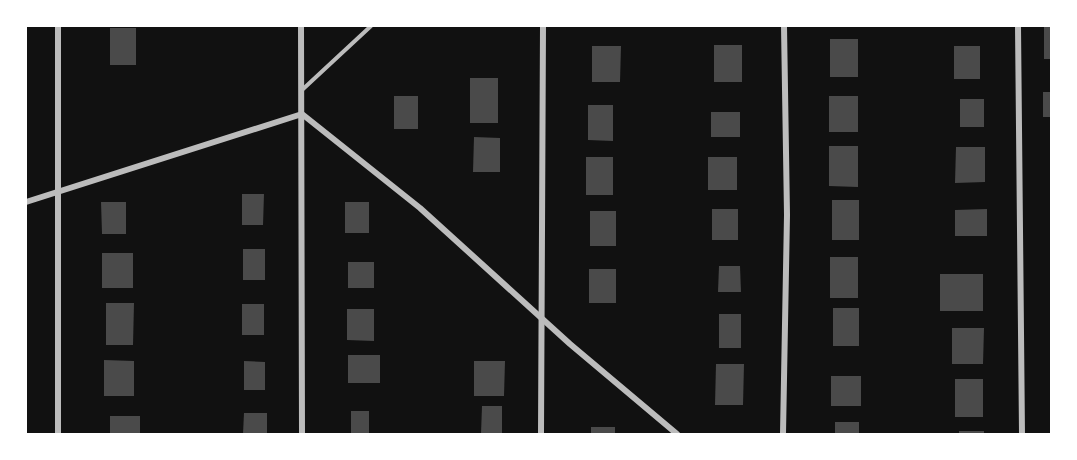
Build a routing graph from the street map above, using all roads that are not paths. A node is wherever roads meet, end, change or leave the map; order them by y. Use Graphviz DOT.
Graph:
graph roads {
  1 [pos="58,26"];
  2 [pos="301,26"];
  3 [pos="371,26"];
  4 [pos="543,26"];
  5 [pos="784,26"];
  6 [pos="1018,26"];
  7 [pos="302,90"];
  8 [pos="302,114"];
  9 [pos="57,191"];
  10 [pos="26,202"];
  11 [pos="540,316"];
  12 [pos="58,435"];
  13 [pos="302,435"];
  14 [pos="541,435"];
  15 [pos="677,435"];
  16 [pos="783,435"];
  17 [pos="1022,435"];
  1 -- 9 [label="street"];
  2 -- 7 [label="street"];
  3 -- 7 [label="lane"];
  4 -- 11 [label="street"];
  5 -- 16 [label="street"];
  6 -- 17 [label="street"];
  7 -- 8 [label="street"];
  8 -- 9 [label="street"];
  8 -- 11 [label="street"];
  8 -- 13 [label="street"];
  9 -- 10 [label="street"];
  9 -- 12 [label="street"];
  11 -- 14 [label="street"];
  11 -- 15 [label="street"];
}
